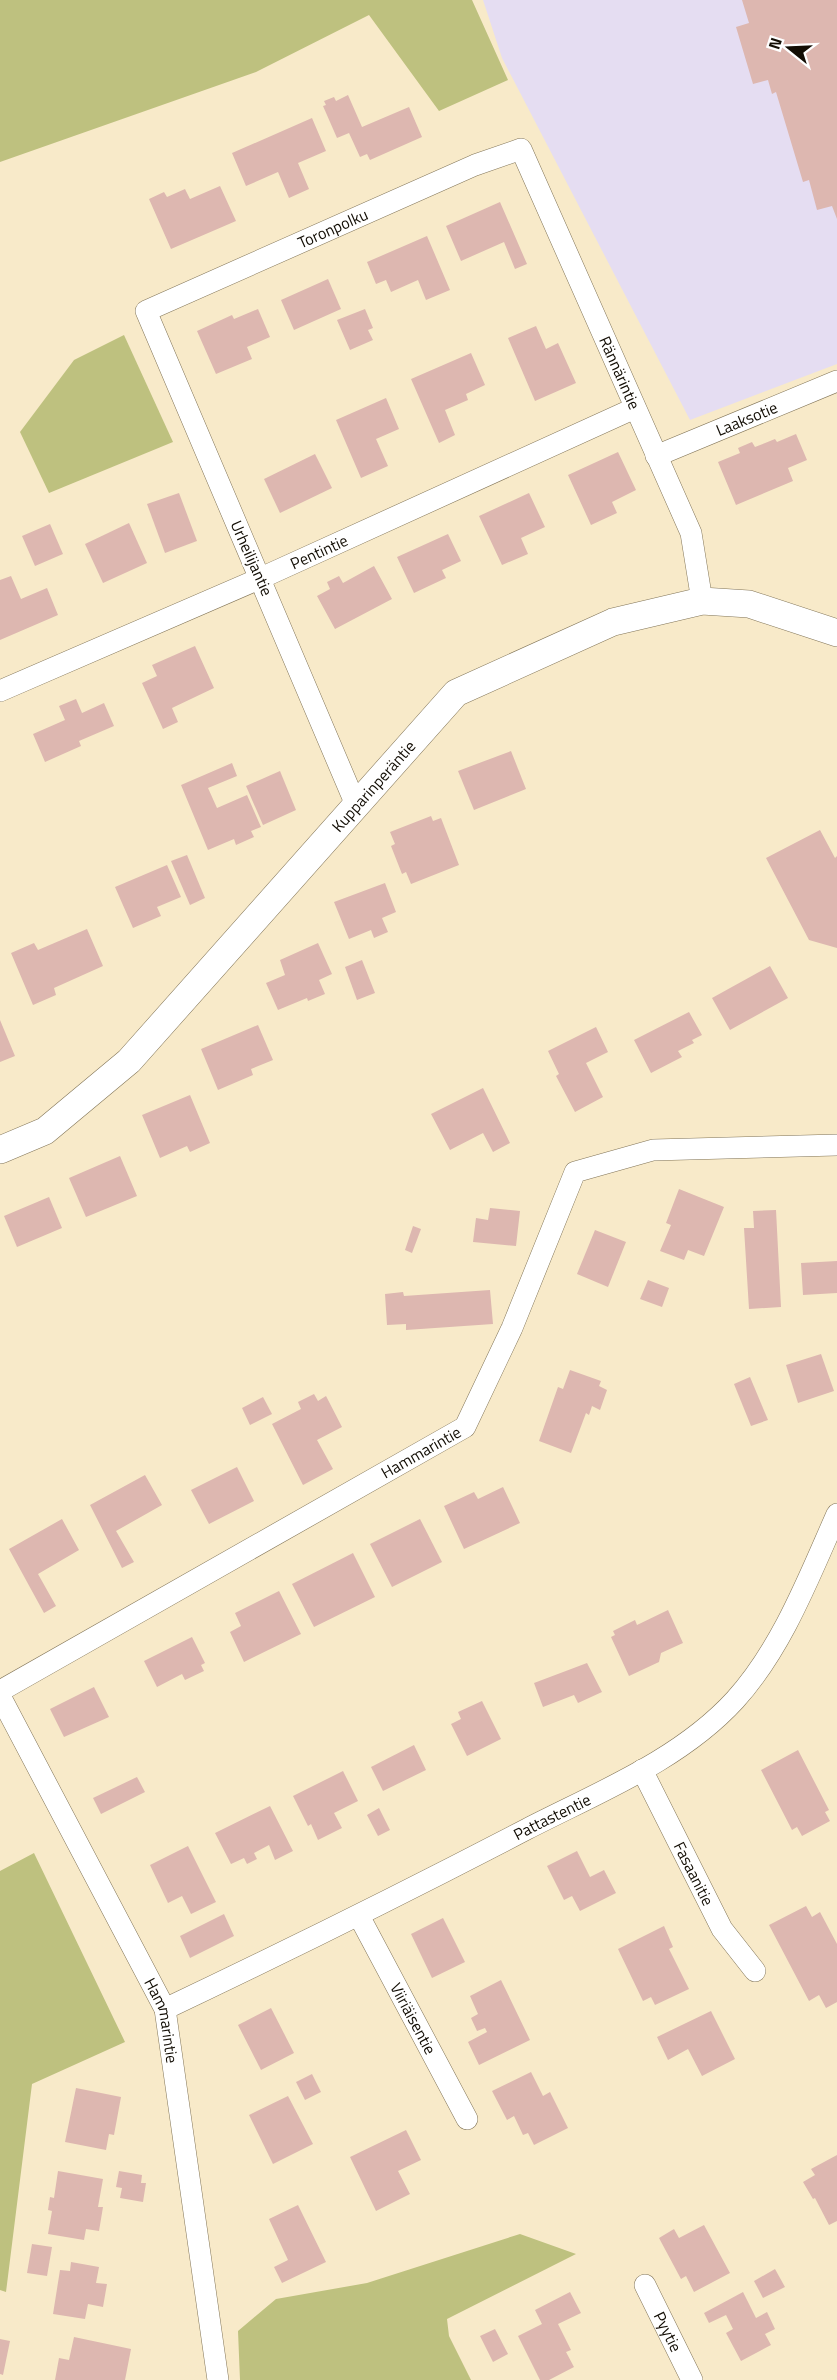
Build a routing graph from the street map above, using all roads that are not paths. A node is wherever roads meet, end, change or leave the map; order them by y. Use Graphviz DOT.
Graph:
graph roads {
  1 [pos="521,149"];
  2 [pos="146,311"];
  3 [pos="837,381"];
  4 [pos="635,408"];
  5 [pos="656,456"];
  6 [pos="261,578"];
  7 [pos="702,602"];
  8 [pos="837,633"];
  9 [pos="0,691"];
  10 [pos="356,805"];
  11 [pos="837,1145"];
  12 [pos="0,1150"];
  13 [pos="837,1514"];
  14 [pos="0,1694"];
  15 [pos="642,1770"];
  16 [pos="359,1916"];
  17 [pos="755,1971"];
  18 [pos="165,2009"];
  19 [pos="468,2119"];
  20 [pos="645,2285"];
  21 [pos="218,2380"];
  22 [pos="692,2380"];
  1 -- 2 [label="street, Toronpolku"];
  1 -- 4 [label="street, Rännärintie"];
  2 -- 6 [label="street, Urheilijantie"];
  3 -- 5 [label="street, Laaksotie"];
  4 -- 5 [label="street, Rännärintie"];
  4 -- 6 [label="street, Pentintie"];
  5 -- 7 [label="street, Rännärintie"];
  6 -- 9 [label="street, Pentintie"];
  6 -- 10 [label="street, Urheilijantie"];
  7 -- 8 [label="street, Kupparinperäntie"];
  7 -- 10 [label="street, Kupparinperäntie"];
  10 -- 12 [label="street, Kupparinperäntie"];
  11 -- 14 [label="street, Hammarintie"];
  13 -- 15 [label="street, Pattastentie"];
  14 -- 18 [label="street, Hammarintie"];
  15 -- 16 [label="street, Pattastentie"];
  15 -- 17 [label="street, Fasaanitie"];
  16 -- 18 [label="street, Pattastentie"];
  16 -- 19 [label="street, Viiriäisentie"];
  18 -- 21 [label="street, Hammarintie"];
  20 -- 22 [label="street, Pyytie"];
}
